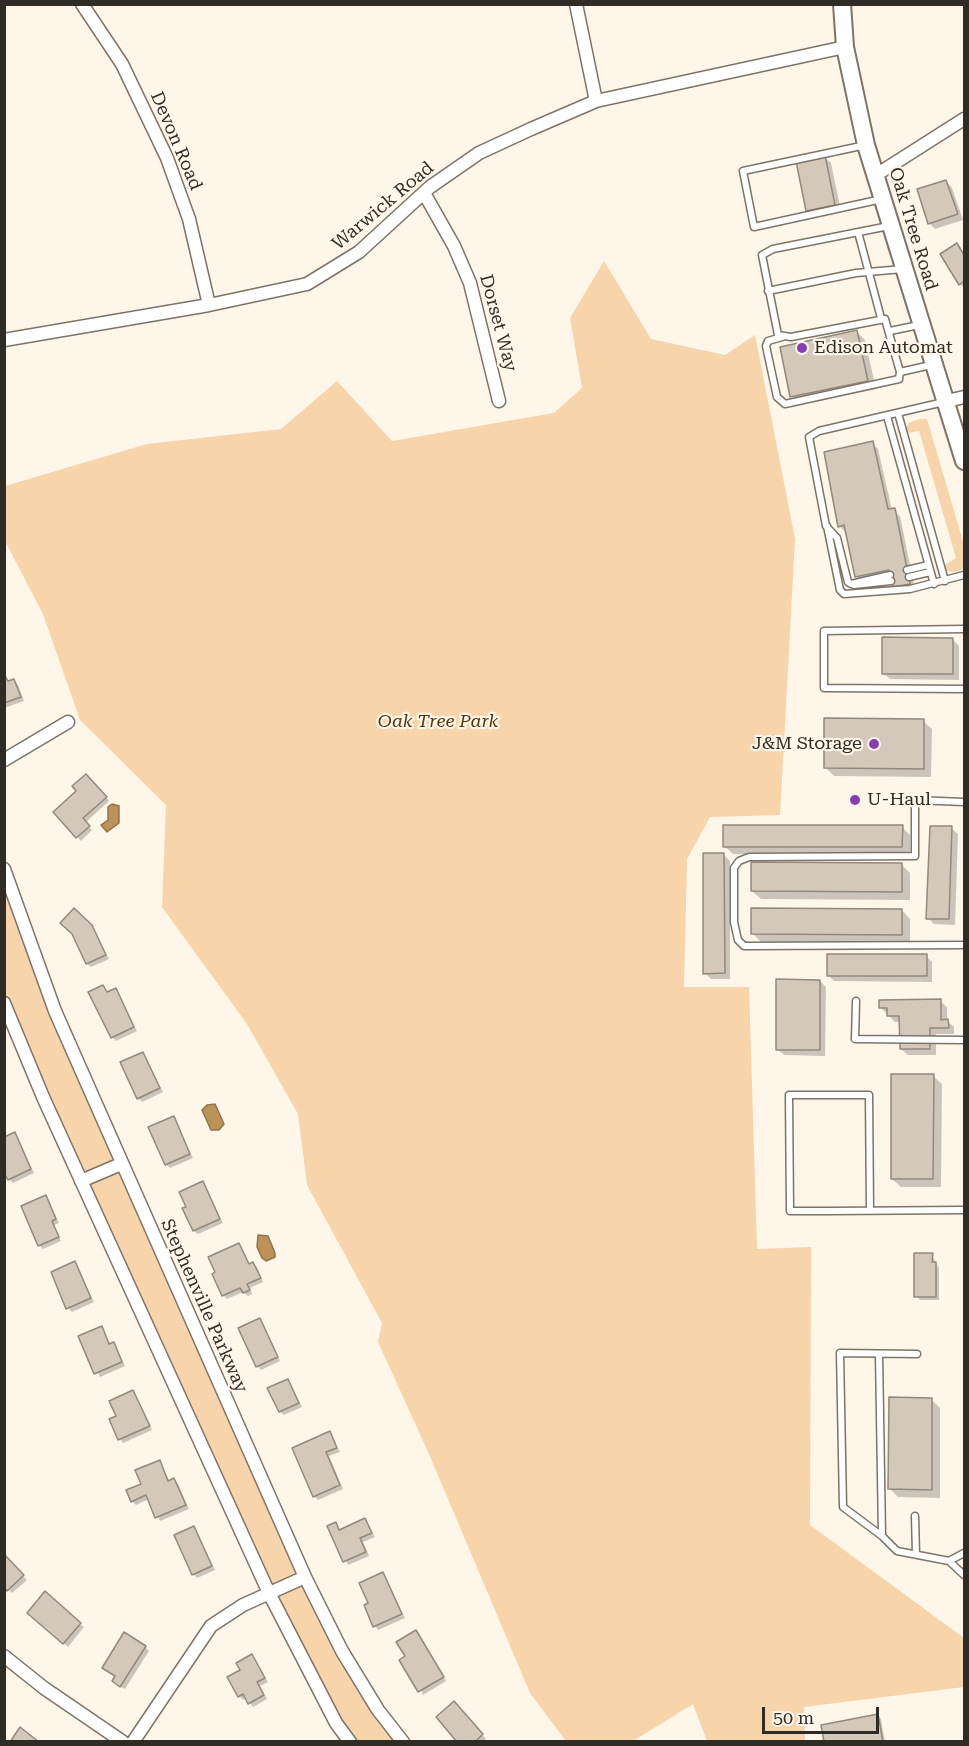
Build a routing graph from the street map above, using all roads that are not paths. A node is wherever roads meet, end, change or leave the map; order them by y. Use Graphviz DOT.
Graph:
graph roads {
  1 [pos="82,4"];
  2 [pos="576,4"];
  3 [pos="842,4"];
  4 [pos="844,47"];
  5 [pos="596,100"];
  6 [pos="964,119"];
  7 [pos="866,145"];
  8 [pos="876,175"];
  9 [pos="424,192"];
  10 [pos="884,199"];
  11 [pos="892,225"];
  12 [pos="858,232"];
  13 [pos="906,269"];
  14 [pos="869,272"];
  15 [pos="768,291"];
  16 [pos="209,305"];
  17 [pos="880,318"];
  18 [pos="923,324"];
  19 [pos="890,331"];
  20 [pos="782,337"];
  21 [pos="4,340"];
  22 [pos="936,364"];
  23 [pos="900,372"];
  24 [pos="964,397"];
  25 [pos="499,401"];
  26 [pos="947,401"];
  27 [pos="898,413"];
  28 [pos="887,416"];
  29 [pos="964,461"];
  30 [pos="826,525"];
  31 [pos="929,568"];
  32 [pos="907,570"];
  33 [pos="964,575"];
  34 [pos="909,577"];
  35 [pos="891,578"];
  36 [pos="945,581"];
  37 [pos="934,584"];
  38 [pos="964,628"];
  39 [pos="964,689"];
  40 [pos="68,722"];
  41 [pos="4,760"];
  42 [pos="964,802"];
  43 [pos="4,869"];
  44 [pos="964,945"];
  45 [pos="856,1001"];
  46 [pos="4,1003"];
  47 [pos="964,1040"];
  48 [pos="121,1164"];
  49 [pos="81,1181"];
  50 [pos="870,1210"];
  51 [pos="964,1210"];
  52 [pos="879,1354"];
  53 [pos="917,1354"];
  54 [pos="915,1516"];
  55 [pos="882,1536"];
  56 [pos="964,1553"];
  57 [pos="916,1554"];
  58 [pos="949,1561"];
  59 [pos="964,1575"];
  60 [pos="305,1577"];
  61 [pos="269,1593"];
  62 [pos="4,1656"];
  63 [pos="123,1742"];
  64 [pos="133,1742"];
  65 [pos="351,1742"];
  66 [pos="403,1742"];
  1 -- 16 [label="street, Devon Road"];
  2 -- 5 [label="street"];
  3 -- 4 [label="main road, Oak Tree Road"];
  4 -- 5 [label="street, Warwick Road"];
  4 -- 7 [label="main road, Oak Tree Road"];
  5 -- 9 [label="street, Warwick Road"];
  6 -- 8 [label="street"];
  7 -- 8 [label="main road, Oak Tree Road"];
  7 -- 10 [label="lane"];
  8 -- 10 [label="main road, Oak Tree Road"];
  9 -- 16 [label="street, Warwick Road"];
  9 -- 25 [label="street, Dorset Way"];
  10 -- 11 [label="main road, Oak Tree Road"];
  11 -- 12 [label="lane"];
  11 -- 13 [label="main road, Oak Tree Road"];
  12 -- 14 [label="lane"];
  12 -- 15 [label="lane"];
  13 -- 14 [label="lane"];
  13 -- 18 [label="main road, Oak Tree Road"];
  14 -- 15 [label="lane"];
  14 -- 17 [label="lane"];
  15 -- 20 [label="lane"];
  16 -- 21 [label="street, Warwick Road"];
  17 -- 19 [label="lane"];
  17 -- 20 [label="lane"];
  18 -- 19 [label="lane"];
  18 -- 22 [label="main road, Oak Tree Road"];
  19 -- 23 [label="lane"];
  20 -- 23 [label="lane"];
  22 -- 23 [label="lane"];
  22 -- 26 [label="main road, Oak Tree Road"];
  24 -- 26 [label="street"];
  26 -- 27 [label="lane"];
  26 -- 29 [label="main road, Oak Tree Road"];
  27 -- 28 [label="lane"];
  27 -- 36 [label="lane"];
  28 -- 30 [label="lane"];
  28 -- 31 [label="lane"];
  30 -- 35 [label="lane"];
  30 -- 37 [label="lane"];
  31 -- 32 [label="lane"];
  31 -- 34 [label="lane"];
  31 -- 37 [label="lane"];
  33 -- 36 [label="lane"];
  36 -- 37 [label="lane"];
  38 -- 39 [label="lane"];
  40 -- 41 [label="street"];
  42 -- 44 [label="lane"];
  43 -- 48 [label="street, Stephenville Parkway"];
  45 -- 47 [label="lane"];
  46 -- 49 [label="street"];
  48 -- 49 [label="street"];
  48 -- 60 [label="street, Stephenville Parkway"];
  49 -- 61 [label="street"];
  50 -- 50 [label="lane"];
  50 -- 51 [label="lane"];
  52 -- 53 [label="lane"];
  52 -- 55 [label="lane"];
  52 -- 55 [label="lane"];
  54 -- 57 [label="lane"];
  55 -- 57 [label="lane"];
  56 -- 58 [label="lane"];
  57 -- 58 [label="lane"];
  58 -- 59 [label="lane"];
  60 -- 61 [label="street"];
  60 -- 66 [label="street, Stephenville Parkway"];
  61 -- 64 [label="street"];
  61 -- 65 [label="street"];
  62 -- 63 [label="street"];
}
